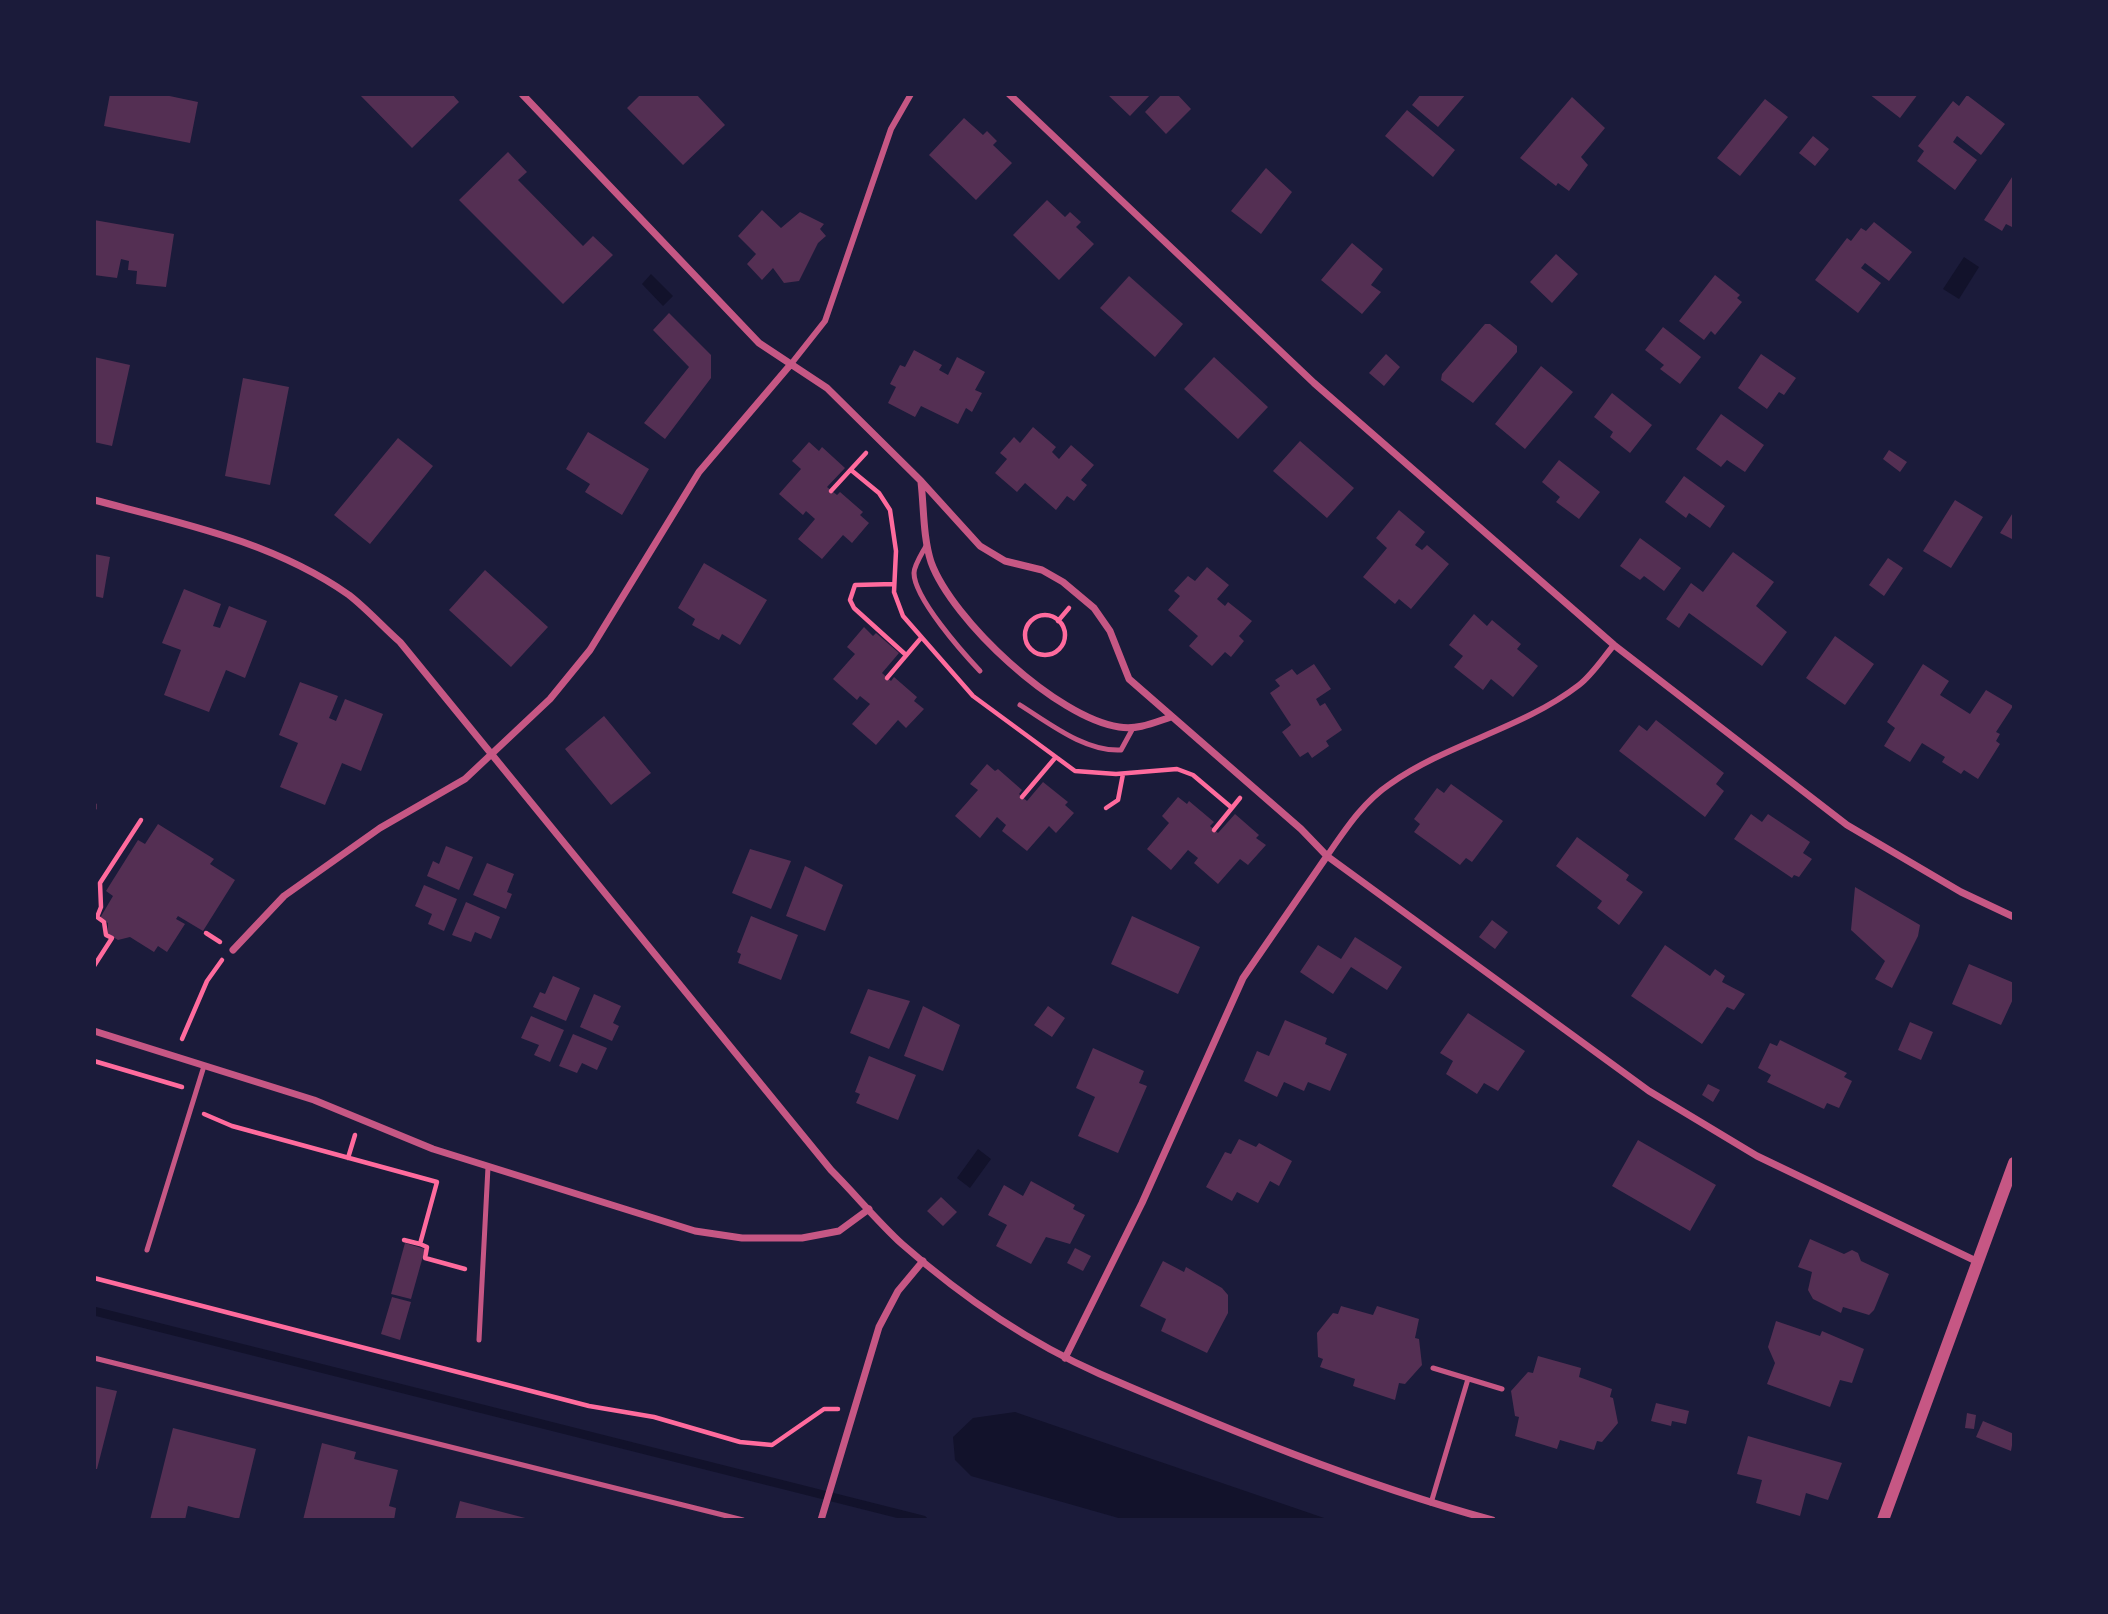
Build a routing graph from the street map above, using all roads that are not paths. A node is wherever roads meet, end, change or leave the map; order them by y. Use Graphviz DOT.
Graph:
graph roads {
  1 [pos="522,94"];
  2 [pos="911,94"];
  3 [pos="1009,94"];
  4 [pos="791,364"];
  5 [pos="921,481"];
  6 [pos="94,500"];
  7 [pos="927,544"];
  8 [pos="1614,645"];
  9 [pos="980,671"];
  10 [pos="1020,705"];
  11 [pos="1171,717"];
  12 [pos="1133,728"];
  13 [pos="494,755"];
  14 [pos="1326,856"];
  15 [pos="2014,917"];
  16 [pos="233,950"];
  17 [pos="94,1031"];
  18 [pos="204,1066"];
  19 [pos="2014,1163"];
  20 [pos="488,1167"];
  21 [pos="2008,1194"];
  22 [pos="869,1209"];
  23 [pos="146,1250"];
  24 [pos="923,1261"];
  25 [pos="1976,1261"];
  26 [pos="479,1340"];
  27 [pos="94,1358"];
  28 [pos="1065,1358"];
  29 [pos="1433,1368"];
  30 [pos="1468,1379"];
  31 [pos="1503,1389"];
  32 [pos="1431,1503"];
  33 [pos="821,1518"];
  34 [pos="743,1520"];
  35 [pos="1492,1520"];
  36 [pos="1882,1520"];
  1 -- 4 [label="street"];
  2 -- 4 [label="street"];
  3 -- 8 [label="street"];
  4 -- 5 [label="street"];
  4 -- 13 [label="street"];
  5 -- 7 [label="street"];
  5 -- 11 [label="street"];
  6 -- 13 [label="street"];
  7 -- 9 [label="lane"];
  7 -- 12 [label="street"];
  8 -- 14 [label="street"];
  8 -- 15 [label="street"];
  10 -- 12 [label="lane"];
  11 -- 12 [label="street"];
  11 -- 14 [label="street"];
  13 -- 16 [label="street"];
  13 -- 22 [label="street"];
  14 -- 25 [label="street"];
  14 -- 28 [label="street"];
  17 -- 18 [label="street"];
  18 -- 20 [label="street"];
  18 -- 23 [label="lane"];
  19 -- 21 [label="street"];
  20 -- 22 [label="street"];
  20 -- 26 [label="lane"];
  21 -- 25 [label="street"];
  22 -- 24 [label="street"];
  24 -- 28 [label="street"];
  24 -- 33 [label="street"];
  25 -- 36 [label="street"];
  27 -- 34 [label="lane"];
  28 -- 32 [label="street"];
  29 -- 30 [label="lane"];
  30 -- 31 [label="lane"];
  30 -- 32 [label="lane"];
  32 -- 35 [label="street"];
}
